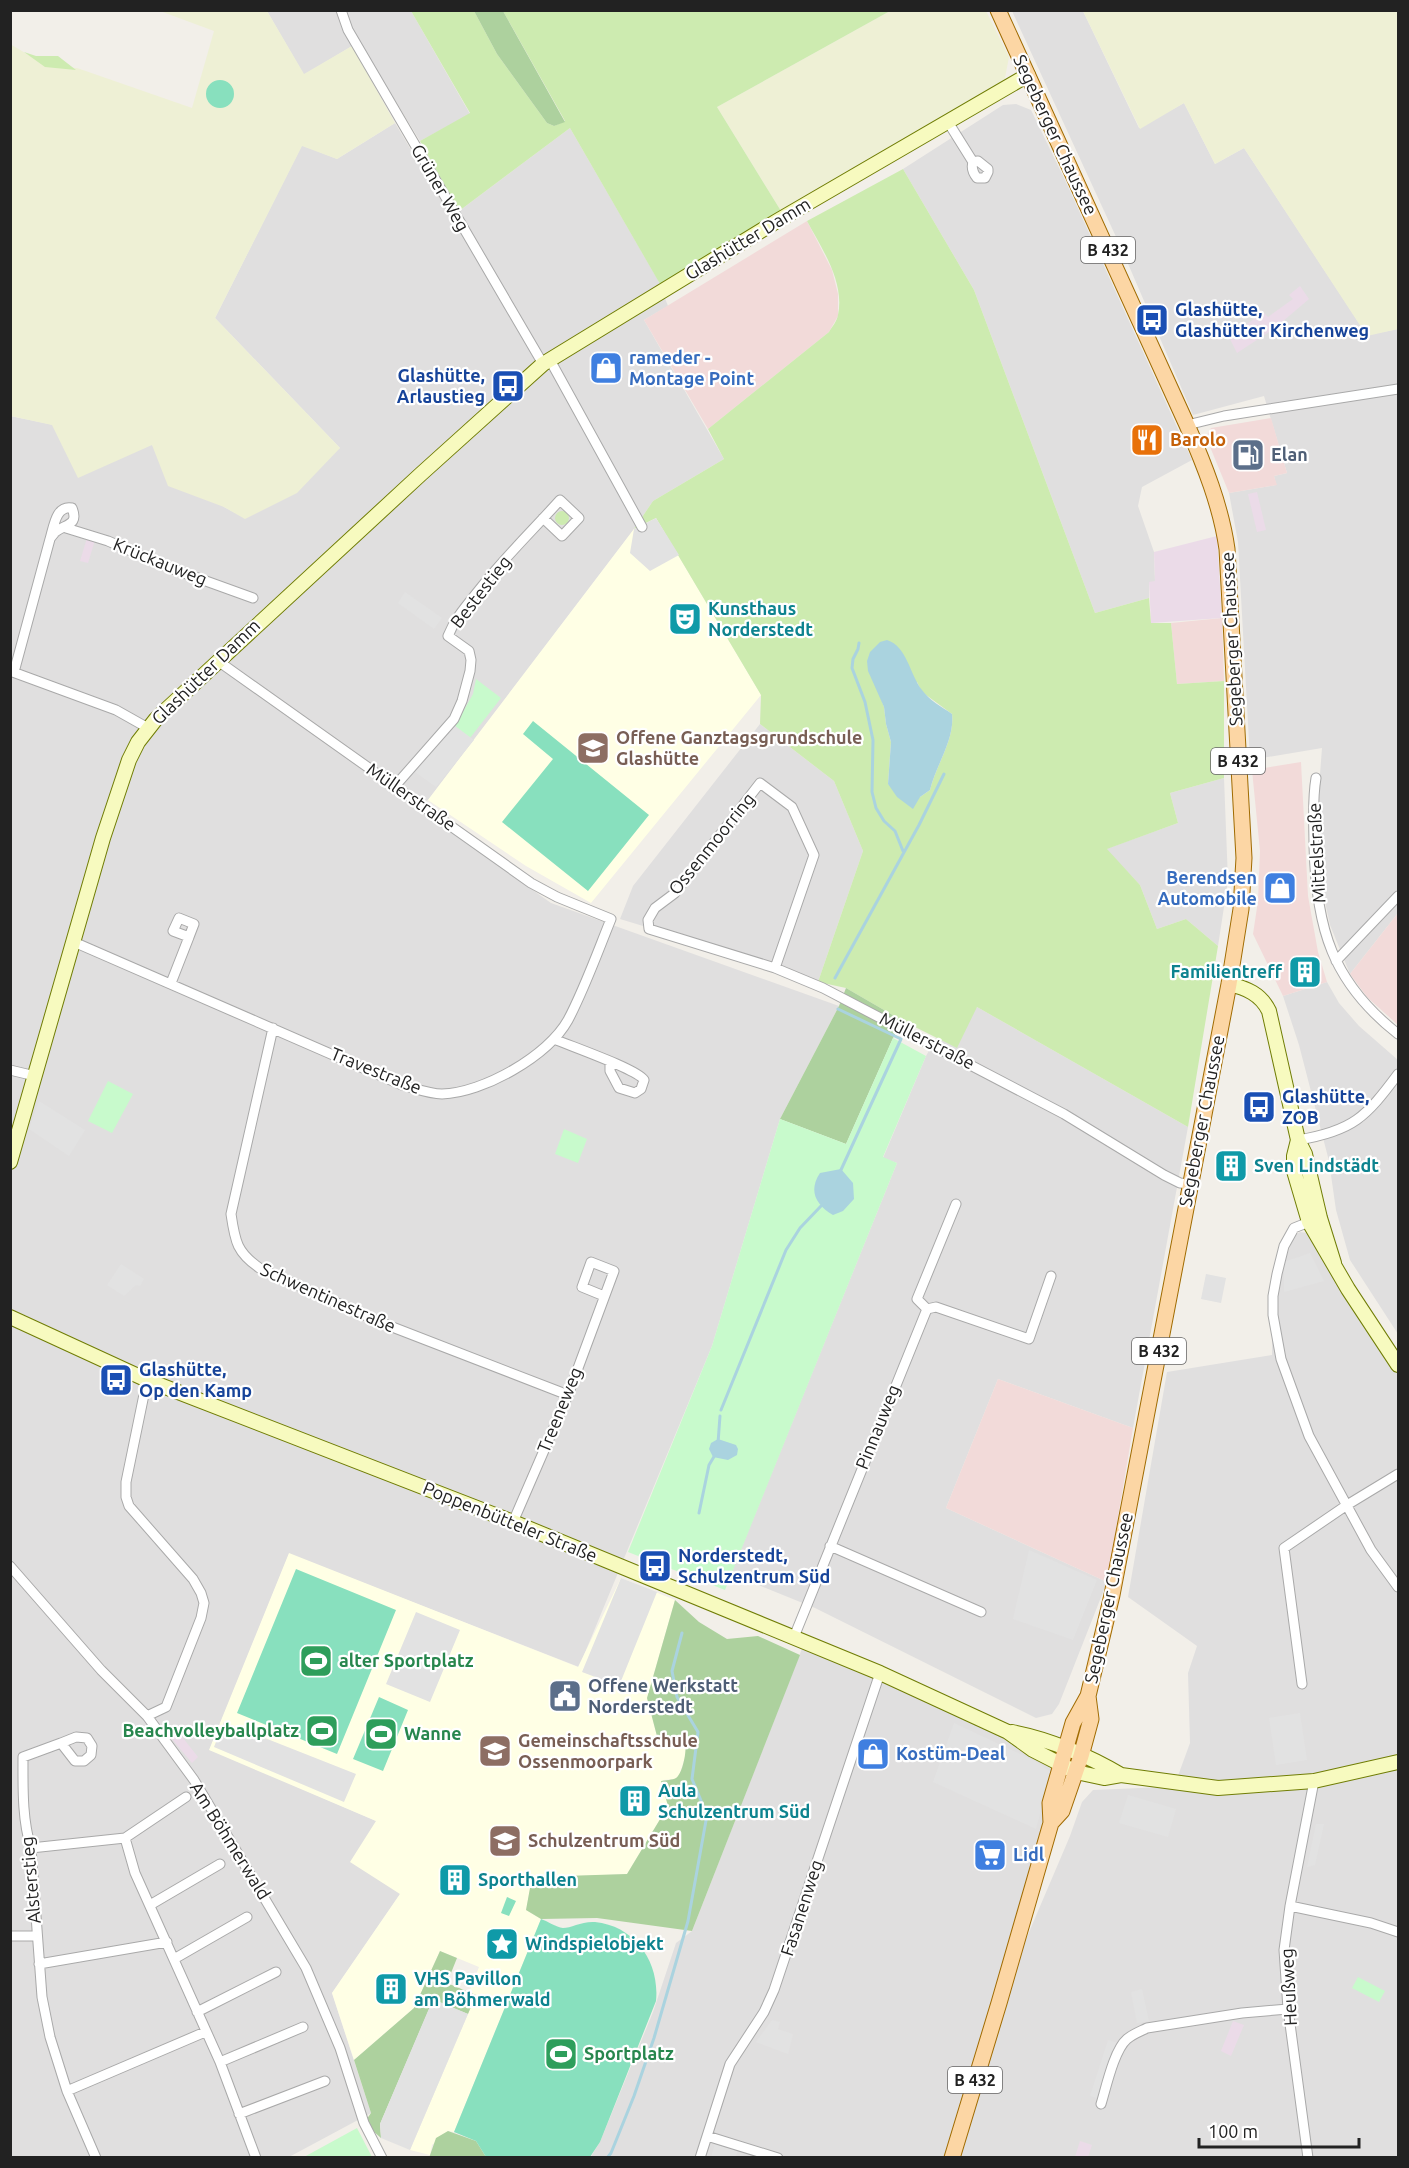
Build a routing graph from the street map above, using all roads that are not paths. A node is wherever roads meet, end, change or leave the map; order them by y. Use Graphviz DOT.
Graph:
graph roads {
  1 [pos="341,10"];
  2 [pos="998,10"];
  3 [pos="1028,75"];
  4 [pos="948,122"];
  5 [pos="973,162"];
  6 [pos="546,362"];
  7 [pos="1398,389"];
  8 [pos="1187,424"];
  9 [pos="543,518"];
  10 [pos="642,527"];
  11 [pos="66,528"];
  12 [pos="50,539"];
  13 [pos="253,598"];
  14 [pos="218,661"];
  15 [pos="12,671"];
  16 [pos="148,728"];
  17 [pos="1316,778"];
  18 [pos="395,786"];
  19 [pos="1398,896"];
  20 [pos="611,919"];
  21 [pos="649,929"];
  22 [pos="189,938"];
  23 [pos="74,942"];
  24 [pos="1336,961"];
  25 [pos="775,968"];
  26 [pos="171,983"];
  27 [pos="1229,984"];
  28 [pos="273,1028"];
  29 [pos="1398,1034"];
  30 [pos="554,1039"];
  31 [pos="610,1062"];
  32 [pos="10,1070"];
  33 [pos="1398,1074"];
  34 [pos="35,1076"];
  35 [pos="1298,1140"];
  36 [pos="10,1162"];
  37 [pos="1190,1184"];
  38 [pos="956,1204"];
  39 [pos="1309,1222"];
  40 [pos="1334,1263"];
  41 [pos="1051,1276"];
  42 [pos="604,1296"];
  43 [pos="927,1309"];
  44 [pos="10,1317"];
  45 [pos="1398,1365"];
  46 [pos="147,1380"];
  47 [pos="568,1395"];
  48 [pos="1398,1474"];
  49 [pos="1347,1505"];
  50 [pos="513,1521"];
  51 [pos="830,1546"];
  52 [pos="10,1566"];
  53 [pos="1398,1587"];
  54 [pos="981,1612"];
  55 [pos="794,1636"];
  56 [pos="880,1673"];
  57 [pos="1302,1684"];
  58 [pos="1088,1696"];
  59 [pos="147,1716"];
  60 [pos="1008,1732"];
  61 [pos="61,1743"];
  62 [pos="1065,1748"];
  63 [pos="1081,1756"];
  64 [pos="1398,1762"];
  65 [pos="1061,1765"];
  66 [pos="1076,1772"];
  67 [pos="1121,1775"];
  68 [pos="1314,1781"];
  69 [pos="186,1797"];
  70 [pos="1051,1823"];
  71 [pos="124,1838"];
  72 [pos="31,1848"];
  73 [pos="220,1864"];
  74 [pos="150,1905"];
  75 [pos="1290,1906"];
  76 [pos="247,1917"];
  77 [pos="1398,1932"];
  78 [pos="10,1936"];
  79 [pos="37,1936"];
  80 [pos="167,1941"];
  81 [pos="174,1959"];
  82 [pos="39,1964"];
  83 [pos="276,1972"];
  84 [pos="1288,2009"];
  85 [pos="196,2012"];
  86 [pos="303,2027"];
  87 [pos="205,2032"];
  88 [pos="220,2062"];
  89 [pos="325,2081"];
  90 [pos="67,2091"];
  91 [pos="1101,2104"];
  92 [pos="240,2114"];
  93 [pos="707,2136"];
  94 [pos="96,2157"];
  95 [pos="256,2157"];
  96 [pos="382,2157"];
  97 [pos="700,2157"];
  98 [pos="778,2157"];
  99 [pos="952,2157"];
  100 [pos="1308,2157"];
  1 -- 6 [label="street, Grüner Weg"];
  2 -- 3 [label="main road, Segeberger Chaussee / B 432"];
  3 -- 4 [label="street, Glashütter Damm"];
  3 -- 8 [label="main road, Segeberger Chaussee / B 432"];
  4 -- 5 [label="street"];
  4 -- 6 [label="street, Glashütter Damm"];
  6 -- 10 [label="street"];
  6 -- 14 [label="street, Glashütter Damm"];
  7 -- 8 [label="street"];
  8 -- 27 [label="main road, Segeberger Chaussee / B 432"];
  9 -- 18 [label="street, Bestestieg"];
  11 -- 12 [label="street"];
  11 -- 12 [label="street"];
  11 -- 13 [label="street, Krückauweg"];
  12 -- 15 [label="street"];
  14 -- 16 [label="street, Glashütter Damm"];
  14 -- 18 [label="street, Müllerstraße"];
  15 -- 16 [label="street"];
  16 -- 23 [label="street, Glashütter Damm"];
  17 -- 24 [label="street, Mittelstraße"];
  18 -- 20 [label="street, Müllerstraße"];
  19 -- 24 [label="street"];
  20 -- 30 [label="street, Travestraße"];
  21 -- 25 [label="street, Müllerstraße"];
  21 -- 25 [label="street, Ossenmoorring"];
  22 -- 26 [label="street"];
  23 -- 26 [label="street, Travestraße"];
  23 -- 34 [label="street, Glashütter Damm"];
  24 -- 29 [label="street, Mittelstraße"];
  25 -- 37 [label="street, Müllerstraße"];
  26 -- 28 [label="street, Travestraße"];
  27 -- 35 [label="street"];
  27 -- 37 [label="main road, Segeberger Chaussee / B 432"];
  28 -- 30 [label="street, Travestraße"];
  28 -- 47 [label="street, Schwentinestraße"];
  30 -- 31 [label="street"];
  32 -- 34 [label="street"];
  33 -- 35 [label="street"];
  34 -- 36 [label="street, Glashütter Damm"];
  35 -- 39 [label="street"];
  35 -- 40 [label="street"];
  37 -- 58 [label="main road, Segeberger Chaussee / B 432"];
  38 -- 43 [label="street"];
  39 -- 40 [label="street"];
  39 -- 49 [label="street"];
  40 -- 45 [label="street"];
  41 -- 43 [label="street"];
  42 -- 47 [label="street, Treeneweg"];
  43 -- 51 [label="street, Pinnauweg"];
  44 -- 46 [label="street, Poppenbütteler Straße"];
  46 -- 50 [label="street, Poppenbütteler Straße"];
  46 -- 59 [label="street"];
  47 -- 50 [label="street, Treeneweg"];
  48 -- 49 [label="street"];
  49 -- 53 [label="street"];
  49 -- 57 [label="street"];
  50 -- 55 [label="street, Poppenbütteler Straße"];
  51 -- 54 [label="street"];
  51 -- 55 [label="street, Pinnauweg"];
  52 -- 59 [label="street, Am Böhmerwald"];
  55 -- 56 [label="street, Poppenbütteler Straße"];
  56 -- 60 [label="street, Poppenbütteler Straße"];
  56 -- 93 [label="street, Fasanenweg"];
  58 -- 62 [label="main road, Segeberger Chaussee / B 432"];
  58 -- 63 [label="main road, Segeberger Chaussee / B 432"];
  59 -- 96 [label="street, Am Böhmerwald"];
  60 -- 62 [label="street, Poppenbütteler Straße"];
  60 -- 65 [label="street, Poppenbütteler Straße"];
  61 -- 72 [label="street, Alsterstieg"];
  62 -- 63 [label="street, Poppenbütteler Straße"];
  62 -- 65 [label="main road, Segeberger Chaussee / B 432"];
  63 -- 66 [label="main road, Segeberger Chaussee / B 432"];
  63 -- 67 [label="street, Poppenbütteler Straße"];
  64 -- 68 [label="street, Poppenbütteler Straße"];
  65 -- 66 [label="street, Poppenbütteler Straße"];
  65 -- 70 [label="main road, Segeberger Chaussee / B 432"];
  66 -- 67 [label="street, Poppenbütteler Straße"];
  66 -- 70 [label="main road, Segeberger Chaussee / B 432"];
  67 -- 68 [label="street, Poppenbütteler Straße"];
  68 -- 75 [label="street, Heußweg"];
  69 -- 71 [label="street"];
  70 -- 99 [label="main road, Segeberger Chaussee / B 432"];
  71 -- 72 [label="street"];
  71 -- 74 [label="street"];
  72 -- 79 [label="street, Alsterstieg"];
  73 -- 74 [label="street"];
  74 -- 80 [label="street"];
  75 -- 77 [label="street"];
  75 -- 84 [label="street, Heußweg"];
  76 -- 81 [label="street"];
  78 -- 79 [label="street, Alsterstieg"];
  79 -- 82 [label="street, Alsterstieg"];
  80 -- 81 [label="street"];
  80 -- 82 [label="street"];
  81 -- 85 [label="street"];
  82 -- 90 [label="street, Alsterstieg"];
  83 -- 85 [label="street"];
  84 -- 91 [label="street"];
  84 -- 100 [label="street, Heußweg"];
  85 -- 87 [label="street"];
  86 -- 88 [label="street"];
  87 -- 88 [label="street"];
  87 -- 90 [label="street"];
  88 -- 92 [label="street"];
  89 -- 92 [label="street"];
  90 -- 94 [label="street, Alsterstieg"];
  92 -- 95 [label="street"];
  93 -- 97 [label="street, Fasanenweg"];
  93 -- 98 [label="street"];
}
